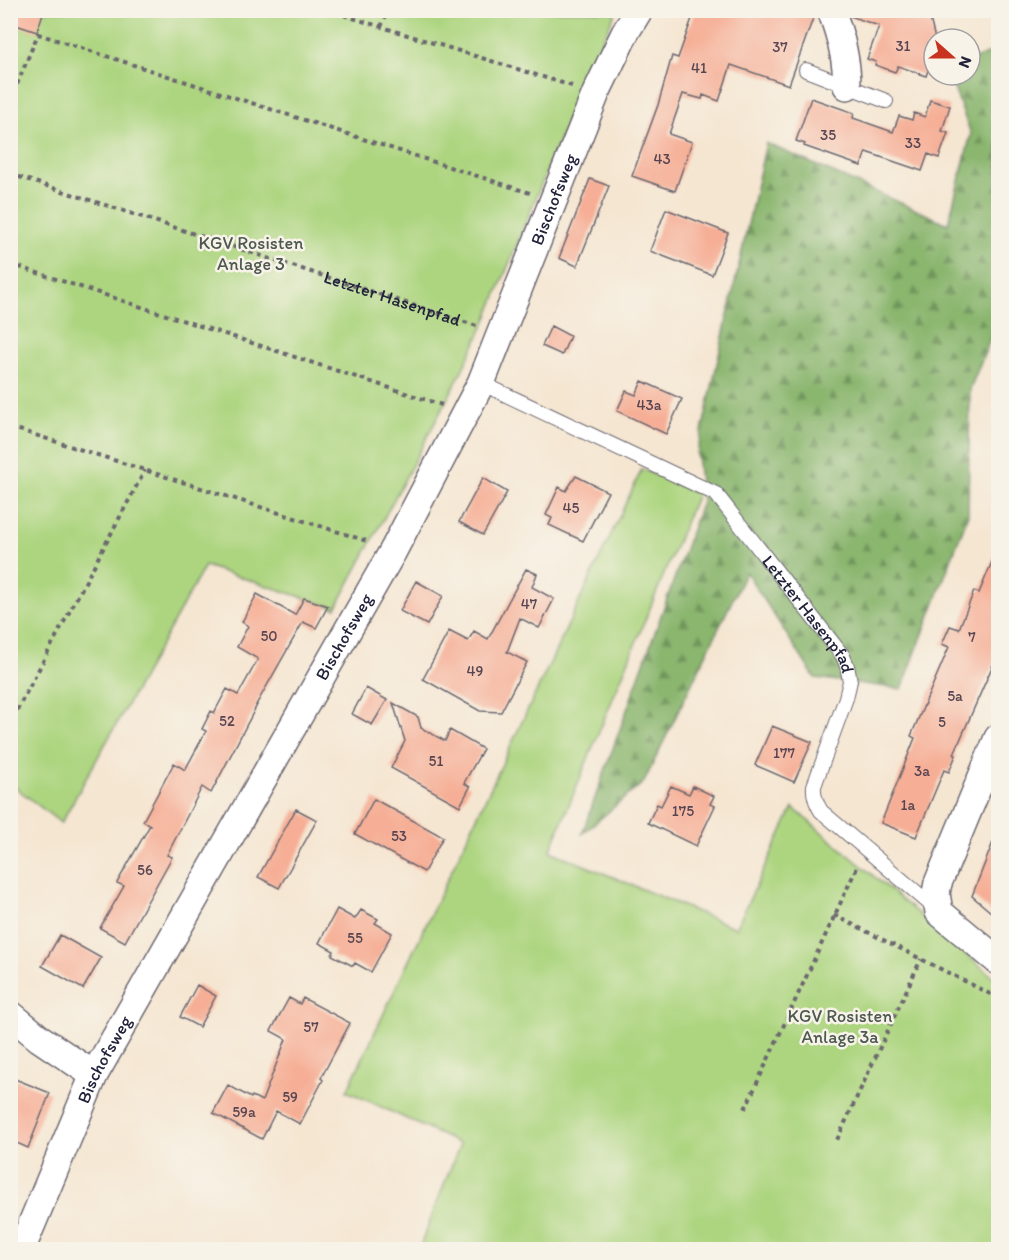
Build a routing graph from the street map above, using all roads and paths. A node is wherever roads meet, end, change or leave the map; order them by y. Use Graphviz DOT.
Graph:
graph roads {
  1 [pos="327,10"];
  2 [pos="388,10"];
  3 [pos="639,10"];
  4 [pos="831,10"];
  5 [pos="381,27"];
  6 [pos="806,70"];
  7 [pos="847,86"];
  8 [pos="596,93"];
  9 [pos="10,101"];
  10 [pos="886,101"];
  11 [pos="10,174"];
  12 [pos="553,201"];
  13 [pos="10,264"];
  14 [pos="501,334"];
  15 [pos="481,383"];
  16 [pos="465,413"];
  17 [pos="10,427"];
  18 [pos="145,470"];
  19 [pos="393,551"];
  20 [pos="10,708"];
  21 [pos="999,738"];
  22 [pos="866,849"];
  23 [pos="939,912"];
  24 [pos="834,915"];
  25 [pos="921,959"];
  26 [pos="999,961"];
  27 [pos="999,998"];
  28 [pos="10,1014"];
  29 [pos="94,1075"];
  30 [pos="745,1109"];
  31 [pos="837,1140"];
  32 [pos="21,1250"];
  1 -- 5 [label="path"];
  2 -- 5 [label="path"];
  3 -- 8 [label="street, Bischofsweg"];
  4 -- 7 [label="street"];
  5 -- 8 [label="path"];
  6 -- 7 [label="lane"];
  7 -- 10 [label="lane"];
  8 -- 12 [label="street, Bischofsweg"];
  9 -- 12 [label="path"];
  11 -- 14 [label="path, Letzter Hasenpfad"];
  12 -- 14 [label="street, Bischofsweg"];
  13 -- 16 [label="path"];
  14 -- 15 [label="street, Bischofsweg"];
  15 -- 16 [label="street, Bischofsweg"];
  15 -- 22 [label="lane, Letzter Hasenpfad"];
  16 -- 19 [label="street, Bischofsweg"];
  17 -- 18 [label="path"];
  18 -- 19 [label="path"];
  18 -- 20 [label="path"];
  19 -- 29 [label="street, Bischofsweg"];
  21 -- 23 [label="street"];
  22 -- 23 [label="lane, Letzter Hasenpfad"];
  22 -- 24 [label="path"];
  23 -- 26 [label="street, Letzter Hasenpfad"];
  24 -- 25 [label="path"];
  24 -- 30 [label="path"];
  25 -- 27 [label="path"];
  25 -- 31 [label="path"];
  28 -- 29 [label="street"];
  29 -- 32 [label="street, Bischofsweg"];
}
